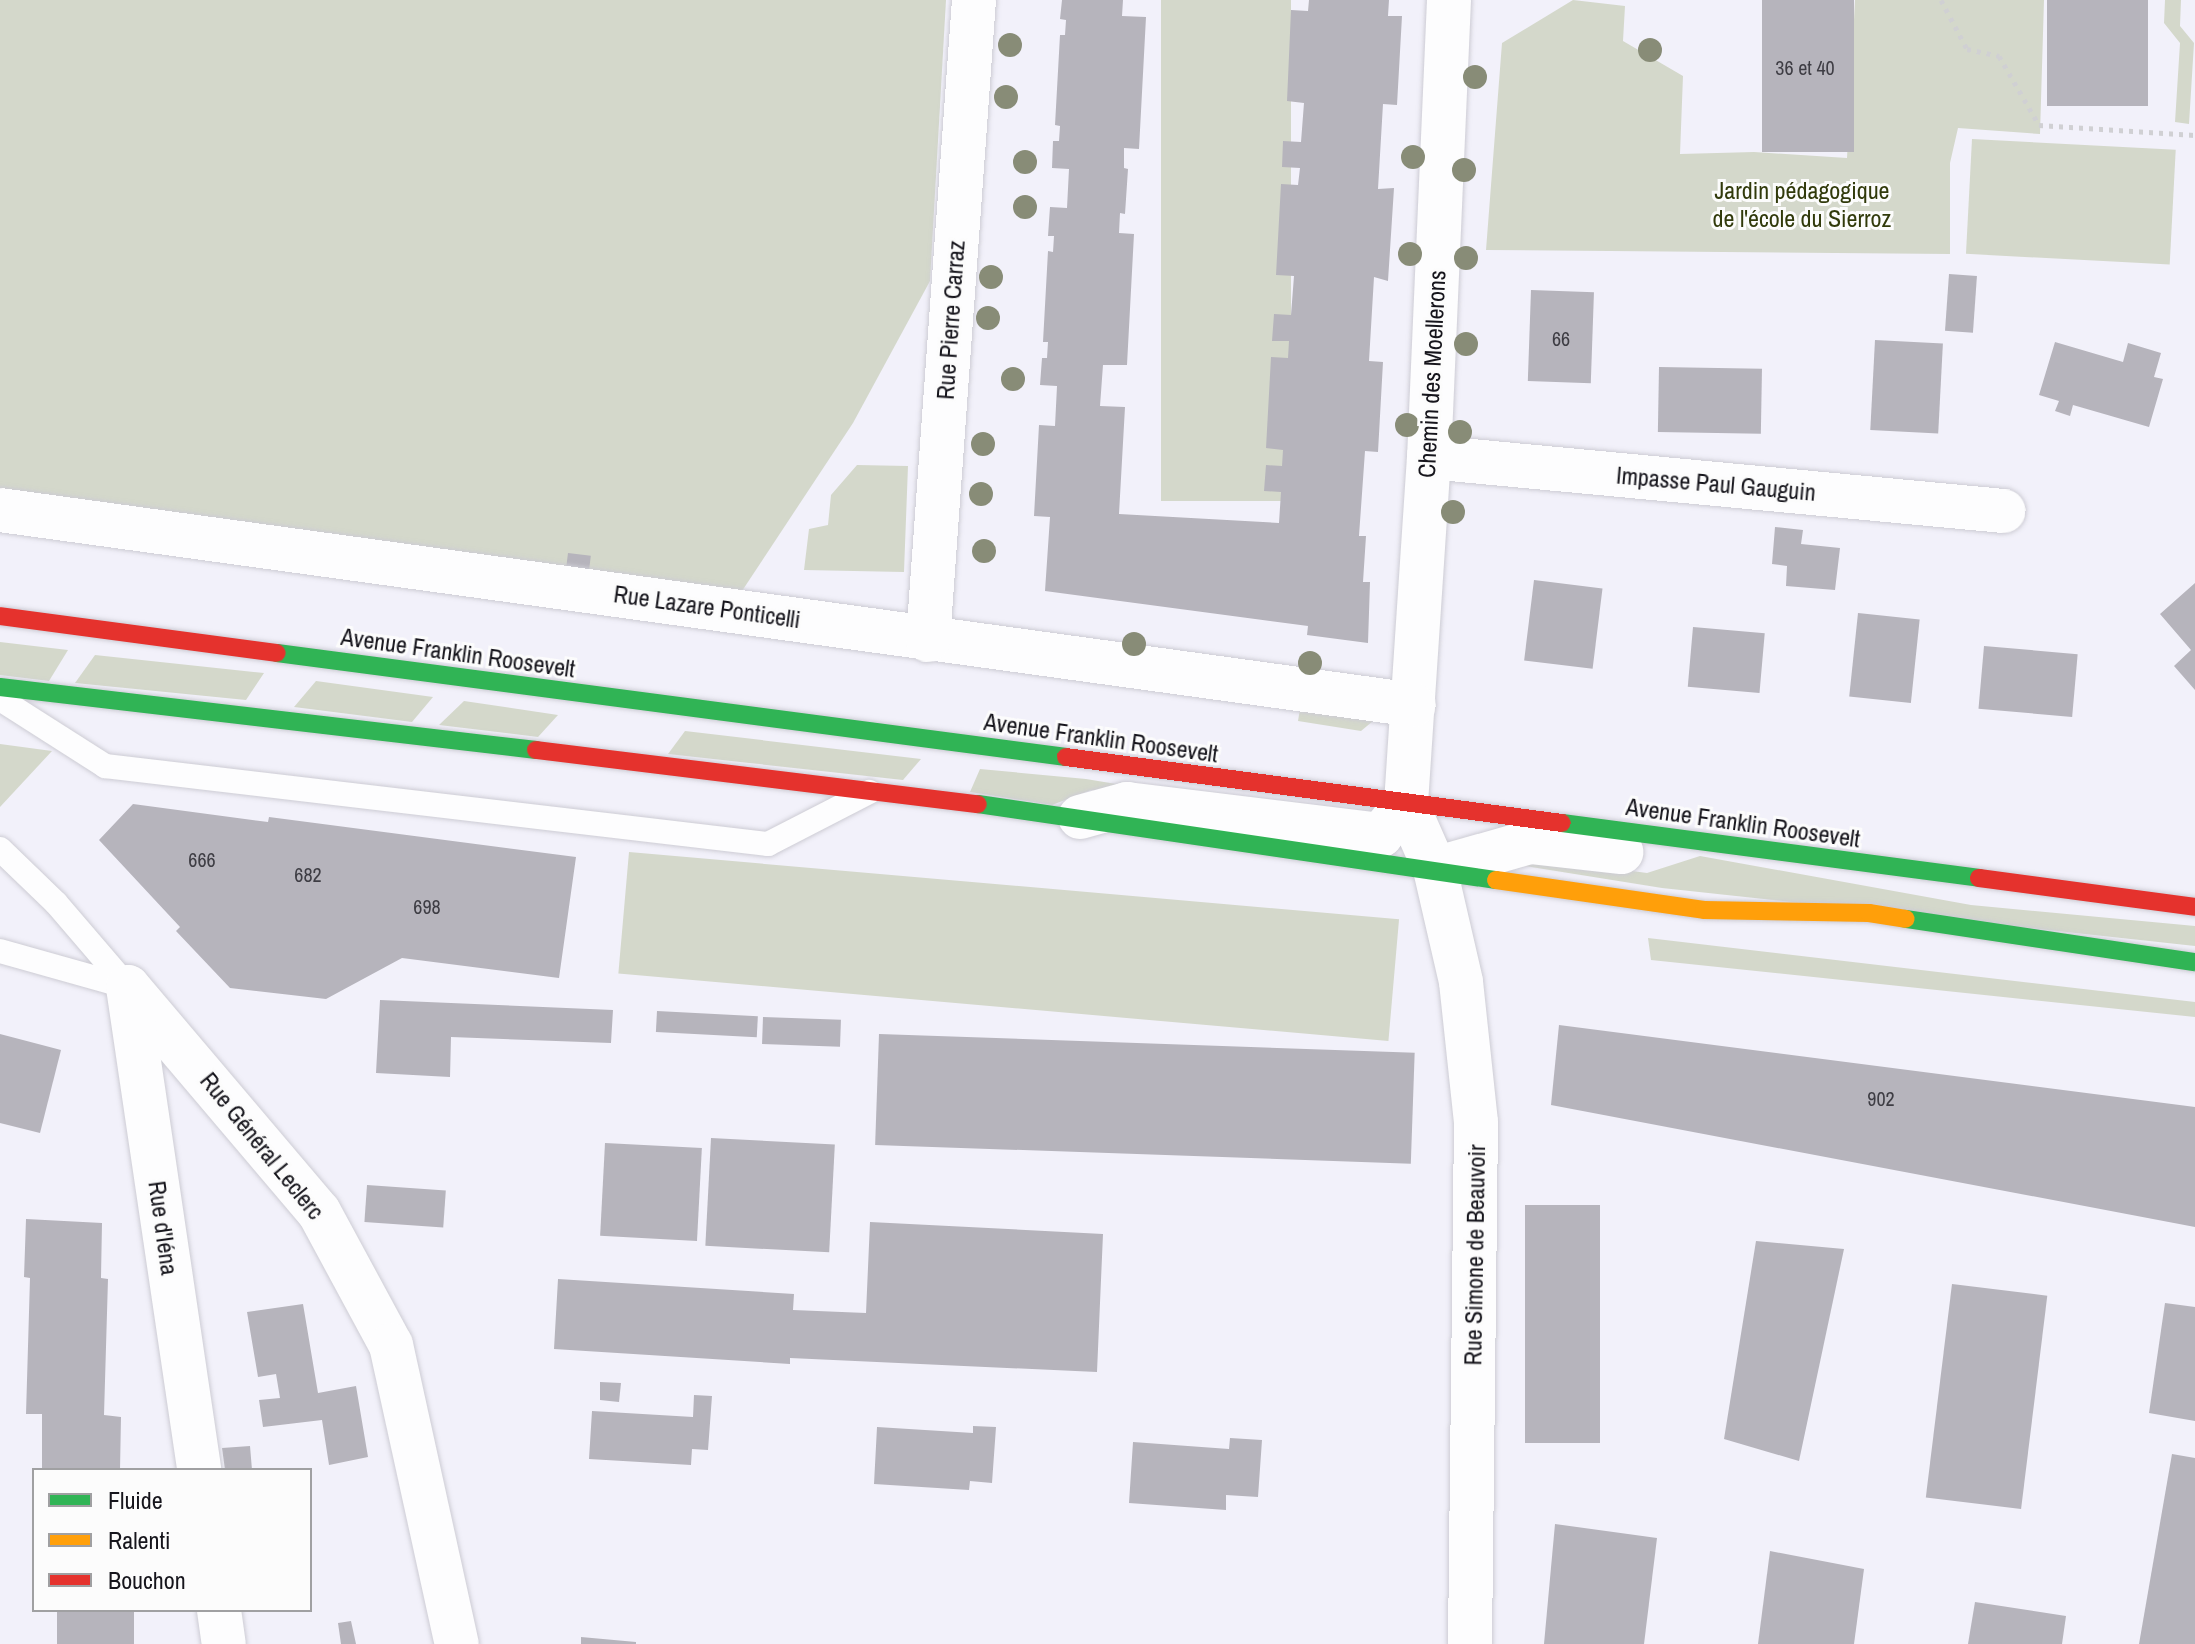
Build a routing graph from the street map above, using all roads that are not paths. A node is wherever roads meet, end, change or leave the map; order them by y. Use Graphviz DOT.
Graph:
graph roads {
  1 [pos="974,0"];
  2 [pos="1449,0"];
  3 [pos="1429,457"];
  4 [pos="0,510"];
  5 [pos="2003,511"];
  6 [pos="0,616"];
  7 [pos="928,640"];
  8 [pos="0,687"];
  9 [pos="0,699"];
  10 [pos="1414,705"];
  11 [pos="874,789"];
  12 [pos="1406,803"];
  13 [pos="1075,819"];
  14 [pos="1669,838"];
  15 [pos="0,849"];
  16 [pos="1435,869"];
  17 [pos="2195,907"];
  18 [pos="0,951"];
  19 [pos="2195,962"];
  20 [pos="128,987"];
  21 [pos="199,1468"];
  22 [pos="219,1612"];
  23 [pos="224,1644"];
  24 [pos="457,1644"];
  25 [pos="1470,1644"];
  1 -- 7 [label="street, Rue Pierre Carraz"];
  2 -- 3 [label="street, Chemin des Moellerons"];
  3 -- 5 [label="street, Impasse Paul Gauguin"];
  3 -- 10 [label="street, Chemin des Moellerons"];
  4 -- 7 [label="street, Rue Lazare Ponticelli"];
  6 -- 12 [label="main road, Avenue Franklin Roosevelt"];
  7 -- 10 [label="street, Rue Lazare Ponticelli"];
  8 -- 11 [label="main road"];
  9 -- 11 [label="lane"];
  10 -- 12 [label="street, Chemin des Moellerons"];
  11 -- 13 [label="main road"];
  12 -- 13 [label="street"];
  12 -- 14 [label="main road, Avenue Franklin Roosevelt"];
  12 -- 16 [label="street, Rue Simone de Beauvoir"];
  13 -- 16 [label="main road"];
  14 -- 16 [label="street"];
  14 -- 17 [label="main road, Avenue Franklin Roosevelt"];
  15 -- 20 [label="lane"];
  16 -- 19 [label="main road"];
  16 -- 25 [label="street, Rue Simone de Beauvoir"];
  18 -- 20 [label="lane"];
  20 -- 21 [label="street, Rue d'Iéna"];
  20 -- 24 [label="street, Rue Général Leclerc"];
  22 -- 23 [label="street"];
}
